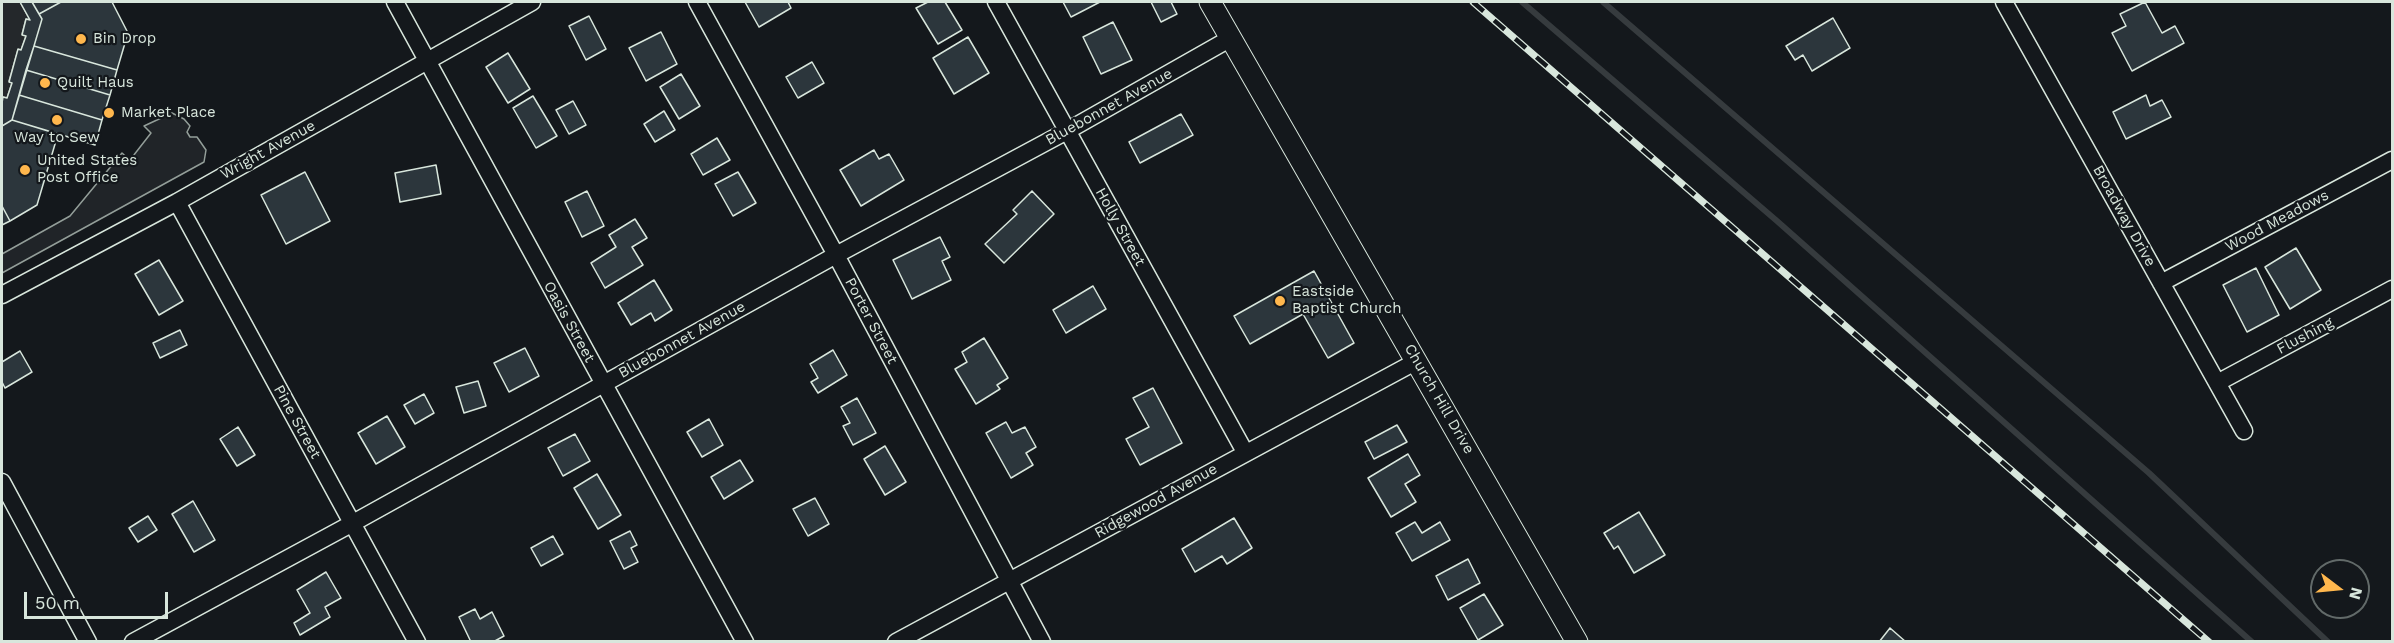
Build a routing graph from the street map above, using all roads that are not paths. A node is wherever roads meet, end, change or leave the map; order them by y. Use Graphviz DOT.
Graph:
graph roads {
  1 [pos="395,2"];
  2 [pos="532,2"];
  3 [pos="697,2"];
  4 [pos="996,2"];
  5 [pos="1210,2"];
  6 [pos="2004,2"];
  7 [pos="1231,38"];
  8 [pos="427,61"];
  9 [pos="1067,131"];
  10 [pos="2392,160"];
  11 [pos="177,202"];
  12 [pos="836,255"];
  13 [pos="2161,283"];
  14 [pos="2392,289"];
  15 [pos="2,295"];
  16 [pos="1417,361"];
  17 [pos="603,383"];
  18 [pos="2217,383"];
  19 [pos="2244,431"];
  20 [pos="1245,452"];
  21 [pos="2,482"];
  22 [pos="353,523"];
  23 [pos="1011,581"];
  24 [pos="88,642"];
  25 [pos="133,642"];
  26 [pos="417,642"];
  27 [pos="745,642"];
  28 [pos="896,642"];
  29 [pos="1042,642"];
  30 [pos="1577,642"];
  1 -- 8 [label="street, Oasis Street"];
  2 -- 8 [label="street, Wright Avenue"];
  3 -- 12 [label="street, Porter Street"];
  4 -- 9 [label="street, Holly Street"];
  5 -- 7 [label="street, Church Hill Drive"];
  6 -- 13 [label="street, Broadway Drive"];
  7 -- 9 [label="street, Bluebonnet Avenue"];
  7 -- 16 [label="street, Church Hill Drive"];
  8 -- 11 [label="street, Wright Avenue"];
  8 -- 17 [label="street, Oasis Street"];
  9 -- 12 [label="street, Bluebonnet Avenue"];
  9 -- 20 [label="street, Holly Street"];
  10 -- 13 [label="street, Wood Meadows"];
  11 -- 15 [label="street, Wright Avenue"];
  11 -- 22 [label="street, Pine Street"];
  12 -- 17 [label="street, Bluebonnet Avenue"];
  12 -- 23 [label="street, Porter Street"];
  13 -- 18 [label="street, Broadway Drive"];
  14 -- 18 [label="street, Flushing"];
  16 -- 20 [label="street, Ridgewood Avenue"];
  16 -- 30 [label="street, Church Hill Drive"];
  17 -- 22 [label="street, Bluebonnet Avenue"];
  17 -- 27 [label="street, Oasis Street"];
  18 -- 19 [label="street, Broadway Drive"];
  20 -- 23 [label="street, Ridgewood Avenue"];
  21 -- 24 [label="street"];
  22 -- 25 [label="street, Bluebonnet Avenue"];
  22 -- 26 [label="street, Pine Street"];
  23 -- 28 [label="street, Ridgewood Avenue"];
  23 -- 29 [label="street, Porter Street"];
}
